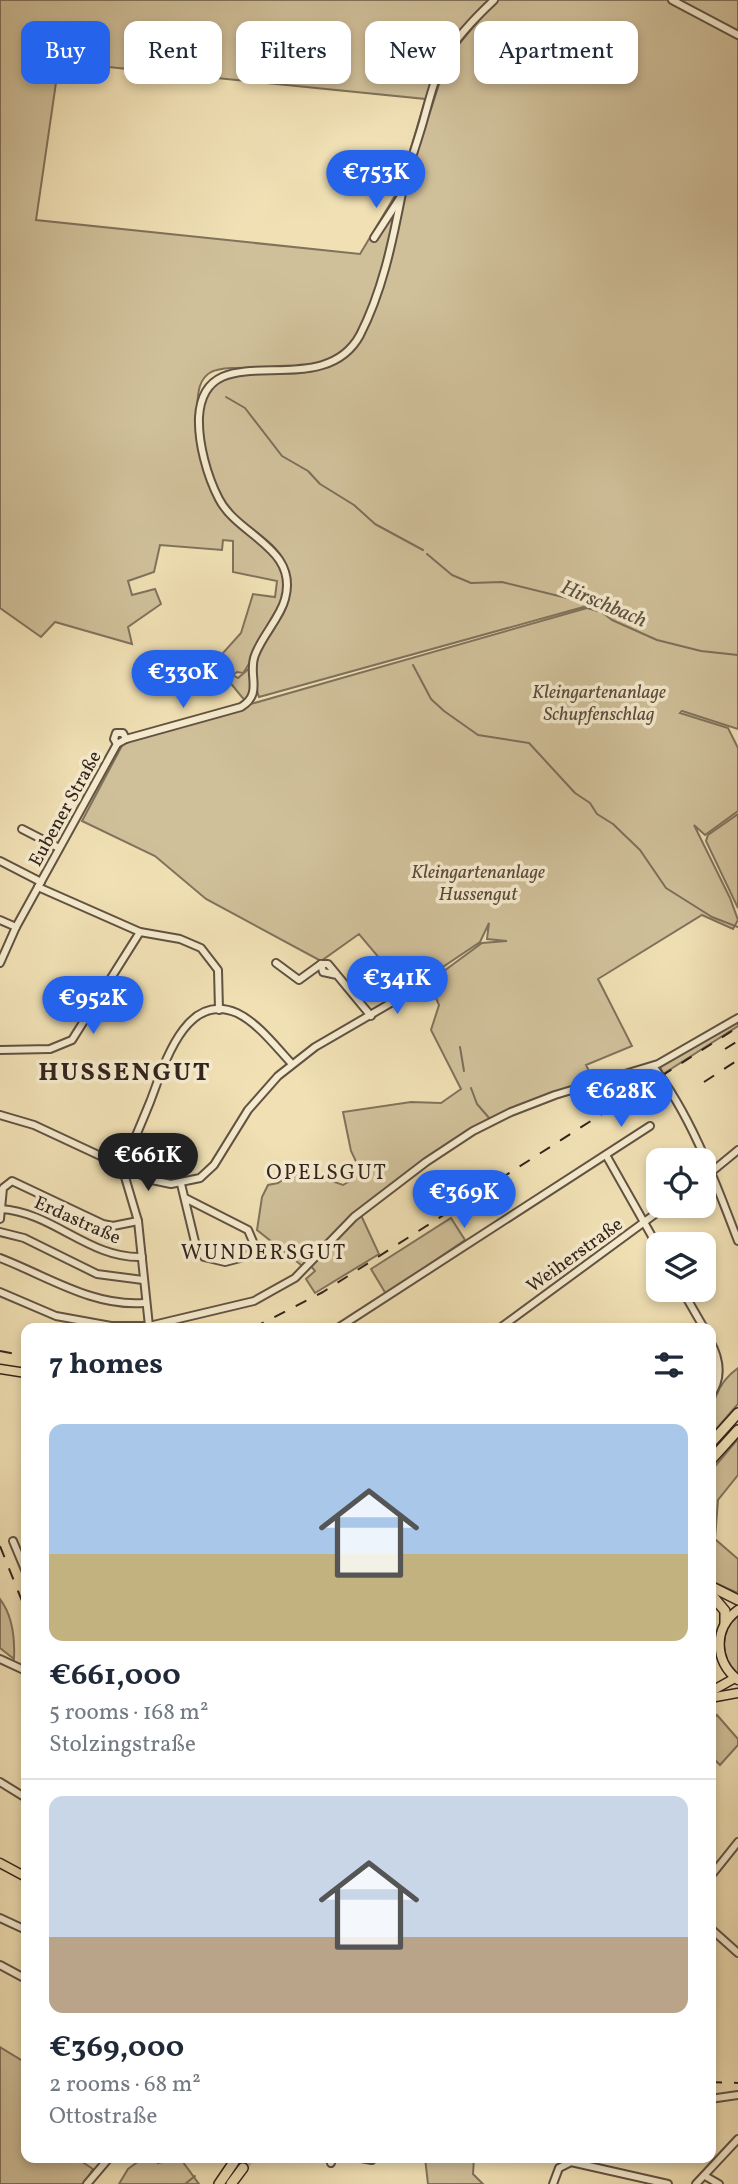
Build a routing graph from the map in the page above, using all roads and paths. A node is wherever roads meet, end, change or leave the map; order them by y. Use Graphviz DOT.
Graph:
graph roads {
  1 [pos="494,0"];
  2 [pos="672,0"];
  3 [pos="738,35"];
  4 [pos="401,197"];
  5 [pos="373,238"];
  6 [pos="22,829"];
  7 [pos="59,848"];
  8 [pos="0,861"];
  9 [pos="39,884"];
  10 [pos="0,920"];
  11 [pos="16,927"];
  12 [pos="140,932"];
  13 [pos="0,963"];
  14 [pos="276,963"];
  15 [pos="408,993"];
  16 [pos="219,1010"];
  17 [pos="371,1016"];
  18 [pos="738,1018"];
  19 [pos="0,1049"];
  20 [pos="292,1063"];
  21 [pos="653,1066"];
  22 [pos="0,1115"];
  23 [pos="650,1126"];
  24 [pos="699,1148"];
  25 [pos="738,1150"];
  26 [pos="606,1155"];
  27 [pos="122,1167"];
  28 [pos="716,1169"];
  29 [pos="181,1184"];
  30 [pos="716,1185"];
  31 [pos="185,1198"];
  32 [pos="1,1209"];
  33 [pos="650,1218"];
  34 [pos="0,1219"];
  35 [pos="138,1221"];
  36 [pos="644,1222"];
  37 [pos="736,1231"];
  38 [pos="0,1232"];
  39 [pos="650,1232"];
  40 [pos="738,1241"];
  41 [pos="142,1257"];
  42 [pos="0,1258"];
  43 [pos="143,1280"];
  44 [pos="0,1292"];
  45 [pos="689,1302"];
  46 [pos="144,1303"];
  47 [pos="103,1323"];
  48 [pos="148,1323"];
  49 [pos="162,1323"];
  50 [pos="346,1323"];
  51 [pos="507,1323"];
  52 [pos="701,1323"];
  53 [pos="716,1356"];
  54 [pos="0,1369"];
  55 [pos="21,1372"];
  56 [pos="716,1384"];
  57 [pos="738,1413"];
  58 [pos="738,1430"];
  59 [pos="716,1437"];
  60 [pos="716,1454"];
  61 [pos="13,1541"];
  62 [pos="21,1560"];
  63 [pos="716,1590"];
  64 [pos="738,1598"];
  65 [pos="716,1600"];
  66 [pos="738,1610"];
  67 [pos="725,1623"];
  68 [pos="0,1659"];
  69 [pos="21,1669"];
  70 [pos="736,1679"];
  71 [pos="716,1689"];
  72 [pos="738,1692"];
  73 [pos="716,1697"];
  74 [pos="0,1782"];
  75 [pos="21,1795"];
  76 [pos="738,1842"];
  77 [pos="0,1863"];
  78 [pos="716,1870"];
  79 [pos="21,1874"];
  80 [pos="0,1918"];
  81 [pos="21,1928"];
  82 [pos="716,1933"];
  83 [pos="738,1953"];
  84 [pos="0,1965"];
  85 [pos="21,1976"];
  86 [pos="738,2095"];
  87 [pos="716,2098"];
  88 [pos="738,2141"];
  89 [pos="104,2163"];
  90 [pos="233,2163"];
  91 [pos="569,2163"];
  92 [pos="575,2163"];
  93 [pos="243,2168"];
  94 [pos="705,2176"];
  95 [pos="220,2183"];
  96 [pos="87,2184"];
  97 [pos="231,2184"];
  98 [pos="553,2184"];
  99 [pos="668,2184"];
  100 [pos="696,2184"];
  101 [pos="719,2184"];
  1 -- 4 [label="street"];
  2 -- 3 [label="street"];
  4 -- 5 [label="street"];
  4 -- 7 [label="street, Eubener Straße"];
  6 -- 7 [label="street"];
  7 -- 9 [label="street, Eubener Straße"];
  8 -- 9 [label="street"];
  9 -- 11 [label="street, Eubener Straße"];
  9 -- 12 [label="street"];
  10 -- 11 [label="street"];
  11 -- 13 [label="street, Eubener Straße"];
  12 -- 16 [label="street"];
  12 -- 19 [label="street"];
  14 -- 17 [label="street"];
  15 -- 17 [label="street"];
  16 -- 20 [label="street"];
  16 -- 27 [label="street"];
  17 -- 20 [label="street"];
  18 -- 21 [label="street"];
  20 -- 29 [label="street"];
  21 -- 24 [label="street"];
  21 -- 49 [label="street"];
  22 -- 27 [label="street"];
  23 -- 26 [label="street"];
  25 -- 28 [label="street"];
  26 -- 36 [label="street"];
  26 -- 50 [label="street"];
  27 -- 29 [label="street"];
  27 -- 35 [label="street"];
  29 -- 31 [label="street"];
  30 -- 37 [label="street"];
  31 -- 31 [label="street"];
  32 -- 34 [label="street"];
  32 -- 35 [label="street"];
  32 -- 41 [label="street, Erdastraße"];
  33 -- 36 [label="street, Weiherstraße"];
  35 -- 41 [label="street"];
  36 -- 39 [label="street"];
  36 -- 51 [label="street, Weiherstraße"];
  37 -- 40 [label="street"];
  38 -- 43 [label="street"];
  41 -- 43 [label="street"];
  42 -- 46 [label="street"];
  43 -- 46 [label="street"];
  44 -- 47 [label="street"];
  45 -- 52 [label="street"];
  46 -- 48 [label="street"];
  53 -- 56 [label="street"];
  54 -- 55 [label="main road"];
  57 -- 59 [label="highway"];
  58 -- 60 [label="highway"];
  61 -- 62 [label="street"];
  63 -- 64 [label="highway"];
  65 -- 67 [label="highway"];
  66 -- 67 [label="main road"];
  67 -- 70 [label="main road"];
  68 -- 69 [label="street"];
  70 -- 71 [label="main road"];
  72 -- 73 [label="main road"];
  74 -- 75 [label="street"];
  76 -- 78 [label="street"];
  77 -- 79 [label="main road"];
  80 -- 81 [label="street"];
  82 -- 83 [label="street"];
  84 -- 85 [label="street"];
  86 -- 87 [label="street"];
  88 -- 94 [label="street"];
  89 -- 96 [label="street"];
  90 -- 95 [label="highway"];
  91 -- 98 [label="street"];
  92 -- 99 [label="street"];
  93 -- 97 [label="highway"];
  94 -- 100 [label="street"];
  94 -- 101 [label="street"];
}
